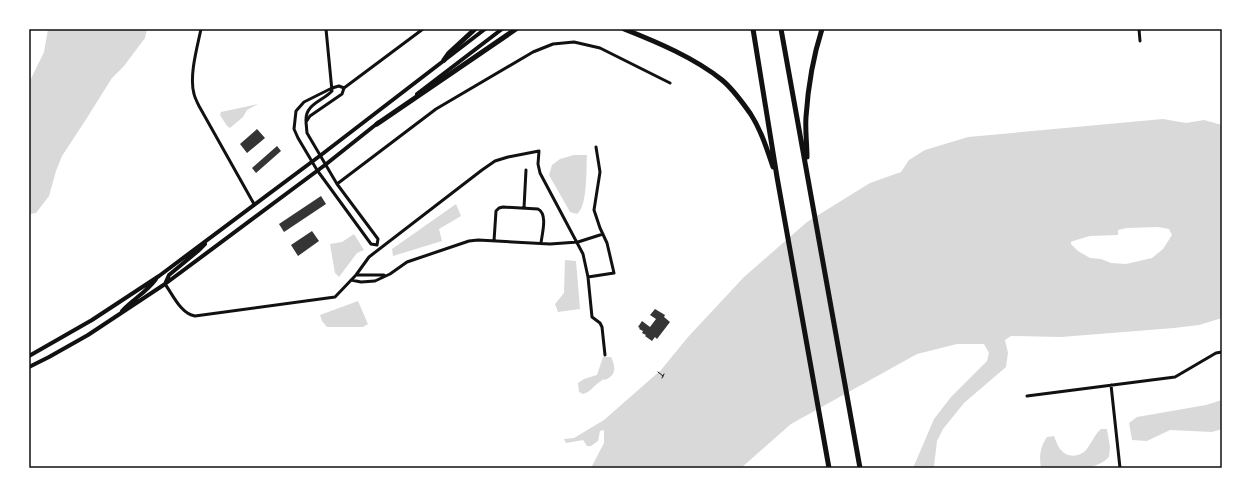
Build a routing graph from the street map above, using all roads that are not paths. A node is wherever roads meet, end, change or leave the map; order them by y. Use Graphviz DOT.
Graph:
graph roads {
  1 [pos="201,29"];
  2 [pos="326,29"];
  3 [pos="423,29"];
  4 [pos="475,29"];
  5 [pos="485,29"];
  6 [pos="502,29"];
  7 [pos="516,29"];
  8 [pos="624,29"];
  9 [pos="630,29"];
  10 [pos="753,29"];
  11 [pos="781,29"];
  12 [pos="822,29"];
  13 [pos="1139,29"];
  14 [pos="641,36"];
  15 [pos="1140,41"];
  16 [pos="444,60"];
  17 [pos="670,83"];
  18 [pos="332,88"];
  19 [pos="344,88"];
  20 [pos="306,122"];
  21 [pos="377,124"];
  22 [pos="596,148"];
  23 [pos="320,155"];
  24 [pos="311,162"];
  25 [pos="326,165"];
  26 [pos="807,168"];
  27 [pos="317,170"];
  28 [pos="526,170"];
  29 [pos="777,177"];
  30 [pos="337,184"];
  31 [pos="254,204"];
  32 [pos="524,208"];
  33 [pos="603,234"];
  34 [pos="211,237"];
  35 [pos="494,241"];
  36 [pos="578,242"];
  37 [pos="542,243"];
  38 [pos="378,247"];
  39 [pos="356,275"];
  40 [pos="159,276"];
  41 [pos="386,276"];
  42 [pos="588,277"];
  43 [pos="351,280"];
  44 [pos="165,284"];
  45 [pos="119,316"];
  46 [pos="1222,352"];
  47 [pos="605,355"];
  48 [pos="29,356"];
  49 [pos="29,367"];
  50 [pos="1111,385"];
  51 [pos="1027,396"];
  52 [pos="829,468"];
  53 [pos="860,468"];
  54 [pos="1120,468"];
  1 -- 31 [label="street"];
  2 -- 18 [label="street"];
  3 -- 19 [label="street"];
  4 -- 16 [label="highway"];
  5 -- 16 [label="main road"];
  6 -- 21 [label="main road"];
  7 -- 21 [label="highway"];
  8 -- 14 [label="highway"];
  9 -- 14 [label="highway"];
  10 -- 29 [label="highway"];
  11 -- 26 [label="highway"];
  12 -- 26 [label="highway"];
  13 -- 15 [label="street"];
  14 -- 29 [label="highway"];
  16 -- 23 [label="main road"];
  17 -- 30 [label="street"];
  18 -- 19 [label="street"];
  18 -- 20 [label="street"];
  18 -- 24 [label="street"];
  19 -- 20 [label="street"];
  20 -- 23 [label="street"];
  21 -- 25 [label="main road"];
  22 -- 33 [label="street"];
  23 -- 24 [label="main road"];
  23 -- 25 [label="street"];
  24 -- 27 [label="street"];
  24 -- 31 [label="main road"];
  25 -- 27 [label="main road"];
  25 -- 30 [label="street"];
  26 -- 53 [label="highway"];
  27 -- 38 [label="street"];
  27 -- 44 [label="main road"];
  28 -- 32 [label="street"];
  29 -- 52 [label="highway"];
  30 -- 38 [label="street"];
  31 -- 34 [label="main road"];
  32 -- 35 [label="street"];
  32 -- 37 [label="street"];
  33 -- 36 [label="street"];
  33 -- 42 [label="street"];
  34 -- 40 [label="main road"];
  34 -- 44 [label="main road"];
  35 -- 37 [label="street"];
  35 -- 41 [label="street"];
  36 -- 37 [label="street"];
  36 -- 38 [label="street"];
  36 -- 42 [label="street"];
  38 -- 39 [label="street"];
  39 -- 41 [label="street"];
  39 -- 43 [label="street"];
  40 -- 45 [label="main road"];
  40 -- 48 [label="main road"];
  41 -- 43 [label="street"];
  42 -- 47 [label="street"];
  43 -- 44 [label="street"];
  44 -- 45 [label="main road"];
  45 -- 49 [label="main road"];
  46 -- 50 [label="street"];
  50 -- 51 [label="street"];
  50 -- 54 [label="street"];
}
